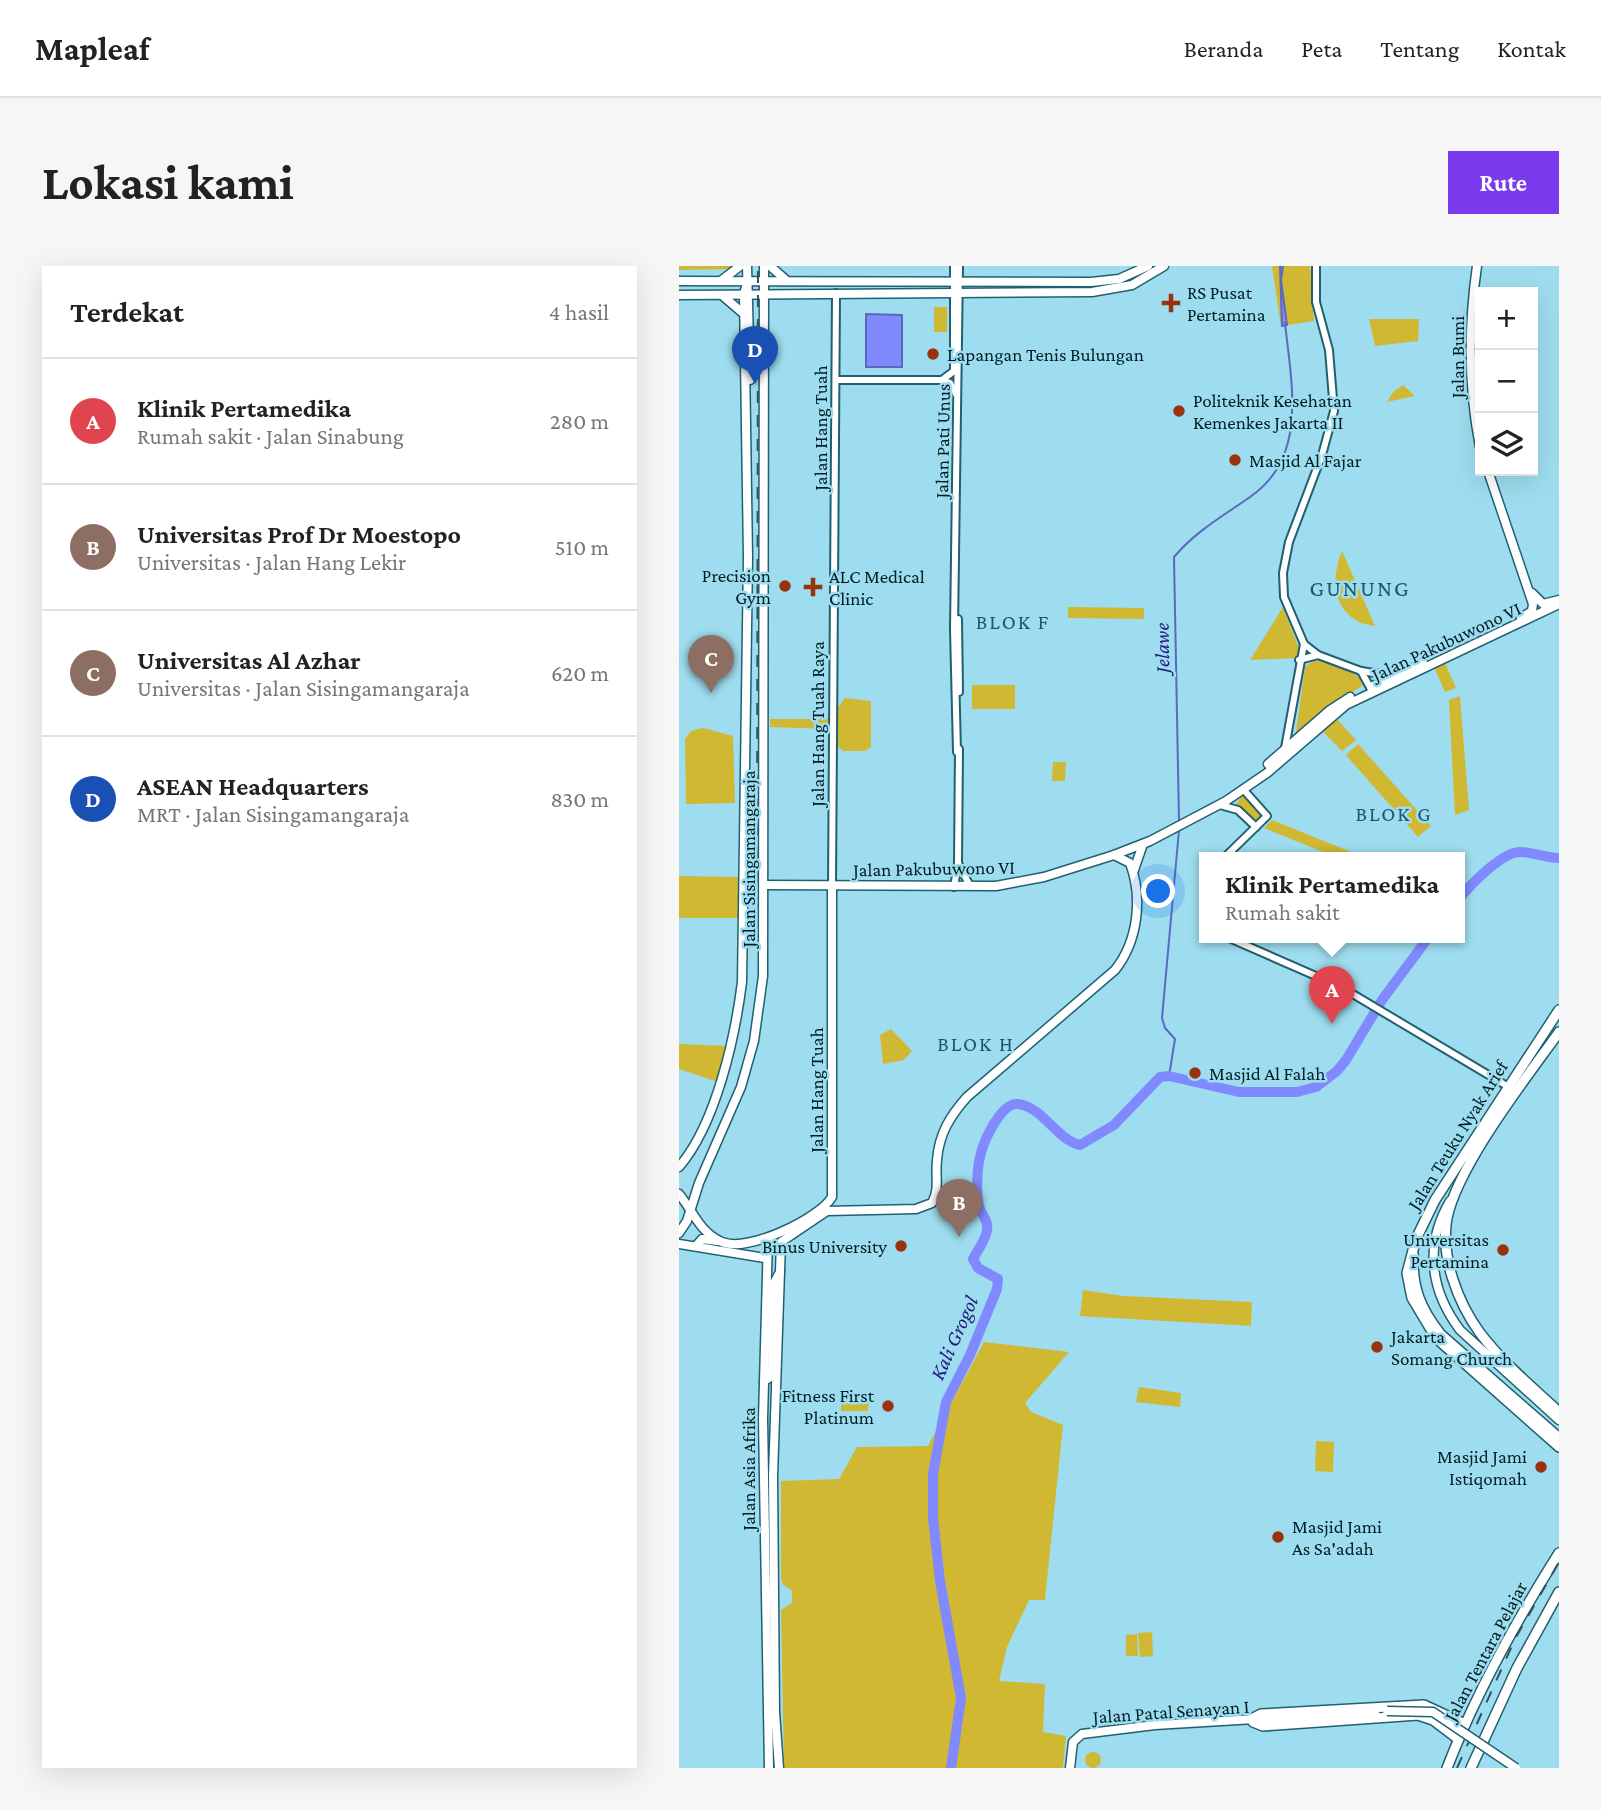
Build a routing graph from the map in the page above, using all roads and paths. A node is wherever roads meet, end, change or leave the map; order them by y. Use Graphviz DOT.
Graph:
graph roads {
  1 [pos="740,266"];
  2 [pos="747,266"];
  3 [pos="764,266"];
  4 [pos="770,266"];
  5 [pos="956,266"];
  6 [pos="1148,266"];
  7 [pos="1164,266"];
  8 [pos="1315,266"];
  9 [pos="1477,266"];
  10 [pos="679,281"];
  11 [pos="719,281"];
  12 [pos="764,281"];
  13 [pos="790,281"];
  14 [pos="956,281"];
  15 [pos="747,282"];
  16 [pos="837,293"];
  17 [pos="957,293"];
  18 [pos="747,294"];
  19 [pos="764,294"];
  20 [pos="679,295"];
  21 [pos="721,295"];
  22 [pos="744,314"];
  23 [pos="836,380"];
  24 [pos="941,380"];
  25 [pos="957,398"];
  26 [pos="1475,420"];
  27 [pos="1490,476"];
  28 [pos="747,477"];
  29 [pos="834,563"];
  30 [pos="1528,587"];
  31 [pos="1559,602"];
  32 [pos="1304,644"];
  33 [pos="1318,655"];
  34 [pos="1299,660"];
  35 [pos="1361,671"];
  36 [pos="1394,676"];
  37 [pos="1371,690"];
  38 [pos="1289,724"];
  39 [pos="1294,739"];
  40 [pos="1285,748"];
  41 [pos="1244,789"];
  42 [pos="1214,807"];
  43 [pos="1256,827"];
  44 [pos="1143,844"];
  45 [pos="1229,852"];
  46 [pos="1114,855"];
  47 [pos="958,863"];
  48 [pos="1133,873"];
  49 [pos="765,885"];
  50 [pos="832,885"];
  51 [pos="970,886"];
  52 [pos="954,887"];
  53 [pos="1240,943"];
  54 [pos="1559,1010"];
  55 [pos="1559,1032"];
  56 [pos="1507,1086"];
  57 [pos="679,1167"];
  58 [pos="1457,1189"];
  59 [pos="679,1194"];
  60 [pos="832,1197"];
  61 [pos="847,1209"];
  62 [pos="691,1211"];
  63 [pos="679,1233"];
  64 [pos="768,1238"];
  65 [pos="1416,1239"];
  66 [pos="721,1242"];
  67 [pos="679,1244"];
  68 [pos="754,1244"];
  69 [pos="696,1245"];
  70 [pos="754,1255"];
  71 [pos="765,1258"];
  72 [pos="780,1272"];
  73 [pos="764,1381"];
  74 [pos="1559,1412"];
  75 [pos="1559,1420"];
  76 [pos="1559,1437"];
  77 [pos="1559,1447"];
  78 [pos="1559,1553"];
  79 [pos="1559,1592"];
  80 [pos="769,1601"];
  81 [pos="1257,1720"];
  82 [pos="1465,1724"];
  83 [pos="1458,1739"];
  84 [pos="769,1768"];
  85 [pos="779,1768"];
  86 [pos="1072,1768"];
  87 [pos="1447,1768"];
  88 [pos="1471,1768"];
  89 [pos="1516,1768"];
  1 -- 11 [label="main road"];
  2 -- 15 [label="main road"];
  3 -- 12 [label="main road, Jalan Sisingamangaraja"];
  4 -- 13 [label="main road"];
  5 -- 14 [label="street, Jalan Pati Unus"];
  6 -- 14 [label="main road"];
  7 -- 17 [label="main road"];
  8 -- 32 [label="street"];
  9 -- 26 [label="main road, Jalan Bumi"];
  10 -- 11 [label="main road"];
  11 -- 15 [label="main road"];
  12 -- 13 [label="main road"];
  12 -- 15 [label="main road"];
  12 -- 19 [label="main road, Jalan Sisingamangaraja"];
  13 -- 14 [label="main road"];
  14 -- 17 [label="street, Jalan Pati Unus"];
  15 -- 18 [label="main road"];
  16 -- 17 [label="main road"];
  16 -- 19 [label="main road"];
  16 -- 23 [label="street, Jalan Hang Tuah"];
  17 -- 24 [label="street, Jalan Pati Unus"];
  17 -- 25 [label="street, Jalan Pati Unus"];
  18 -- 19 [label="main road"];
  18 -- 21 [label="main road"];
  18 -- 22 [label="main road, Jalan Sisingamangaraja"];
  18 -- 28 [label="main road, Jalan Sisingamangaraja"];
  19 -- 49 [label="main road, Jalan Sisingamangaraja"];
  20 -- 21 [label="main road"];
  21 -- 22 [label="main road"];
  22 -- 28 [label="main road, Jalan Sisingamangaraja"];
  23 -- 24 [label="street"];
  23 -- 29 [label="street, Jalan Hang Tuah"];
  24 -- 25 [label="street"];
  25 -- 47 [label="street, Jalan Pati Unus"];
  27 -- 30 [label="main road"];
  28 -- 57 [label="main road, Jalan Sisingamangaraja"];
  29 -- 50 [label="street, Jalan Hang Tuah Raya"];
  30 -- 31 [label="main road"];
  30 -- 36 [label="main road, Jalan Pakubuwono VI"];
  31 -- 37 [label="main road, Jalan Pakubuwono VI"];
  32 -- 33 [label="street"];
  32 -- 34 [label="street"];
  33 -- 34 [label="street"];
  33 -- 35 [label="street"];
  34 -- 38 [label="street"];
  35 -- 36 [label="street"];
  35 -- 37 [label="street"];
  36 -- 37 [label="main road, Jalan Pakubuwono VI"];
  37 -- 39 [label="main road, Jalan Pakubuwono VI"];
  37 -- 41 [label="main road, Jalan Pakubuwono VI"];
  38 -- 39 [label="street"];
  38 -- 40 [label="street"];
  39 -- 40 [label="main road, Jalan Pakubuwono VI"];
  40 -- 42 [label="main road, Jalan Pakubuwono VI"];
  41 -- 42 [label="main road, Jalan Pakubuwono VI"];
  41 -- 43 [label="street"];
  42 -- 43 [label="street"];
  42 -- 44 [label="main road, Jalan Pakubuwono VI"];
  43 -- 45 [label="street"];
  44 -- 46 [label="main road, Jalan Pakubuwono VI"];
  44 -- 48 [label="main road"];
  46 -- 48 [label="main road"];
  46 -- 51 [label="main road, Jalan Pakubuwono VI"];
  47 -- 51 [label="street, Jalan Pati Unus"];
  47 -- 52 [label="street, Jalan Pati Unus"];
  48 -- 61 [label="main road"];
  49 -- 50 [label="main road, Jalan Pakubuwono VI"];
  49 -- 62 [label="main road, Jalan Sisingamangaraja"];
  50 -- 52 [label="main road, Jalan Pakubuwono VI"];
  50 -- 60 [label="main road, Jalan Hang Tuah"];
  51 -- 52 [label="main road, Jalan Pakubuwono VI"];
  53 -- 56 [label="street"];
  54 -- 56 [label="highway, Jalan Teuku Nyak Arief"];
  55 -- 58 [label="highway, Jalan Teuku Nyak Arief"];
  56 -- 65 [label="highway, Jalan Teuku Nyak Arief"];
  58 -- 74 [label="highway"];
  58 -- 75 [label="main road, Jalan Teuku Nyak Arief"];
  59 -- 62 [label="main road"];
  60 -- 61 [label="main road"];
  60 -- 64 [label="main road"];
  61 -- 72 [label="main road, Jalan Asia Afrika"];
  62 -- 63 [label="main road, Jalan Sisingamangaraja"];
  62 -- 66 [label="main road"];
  64 -- 68 [label="main road"];
  64 -- 71 [label="main road"];
  65 -- 76 [label="main road, Jalan Teuku Nyak Arief"];
  65 -- 77 [label="highway"];
  66 -- 68 [label="main road"];
  66 -- 69 [label="main road"];
  67 -- 69 [label="main road"];
  68 -- 70 [label="main road"];
  69 -- 70 [label="main road"];
  70 -- 71 [label="main road"];
  71 -- 73 [label="main road, Jalan Asia Afrika"];
  72 -- 73 [label="main road"];
  72 -- 80 [label="main road, Jalan Asia Afrika"];
  73 -- 80 [label="main road, Jalan Asia Afrika"];
  78 -- 82 [label="highway, Jalan Tentara Pelajar"];
  79 -- 88 [label="highway, Jalan Tentara Pelajar"];
  80 -- 84 [label="main road, Jalan Asia Afrika"];
  80 -- 85 [label="main road, Jalan Asia Afrika"];
  81 -- 82 [label="highway"];
  81 -- 83 [label="highway"];
  81 -- 86 [label="main road, Jalan Patal Senayan I"];
  81 -- 89 [label="main road, Jalan Patal Senayan I, bridge"];
  82 -- 83 [label="highway, Jalan Tentara Pelajar"];
  83 -- 87 [label="highway, Jalan Tentara Pelajar"];
}
